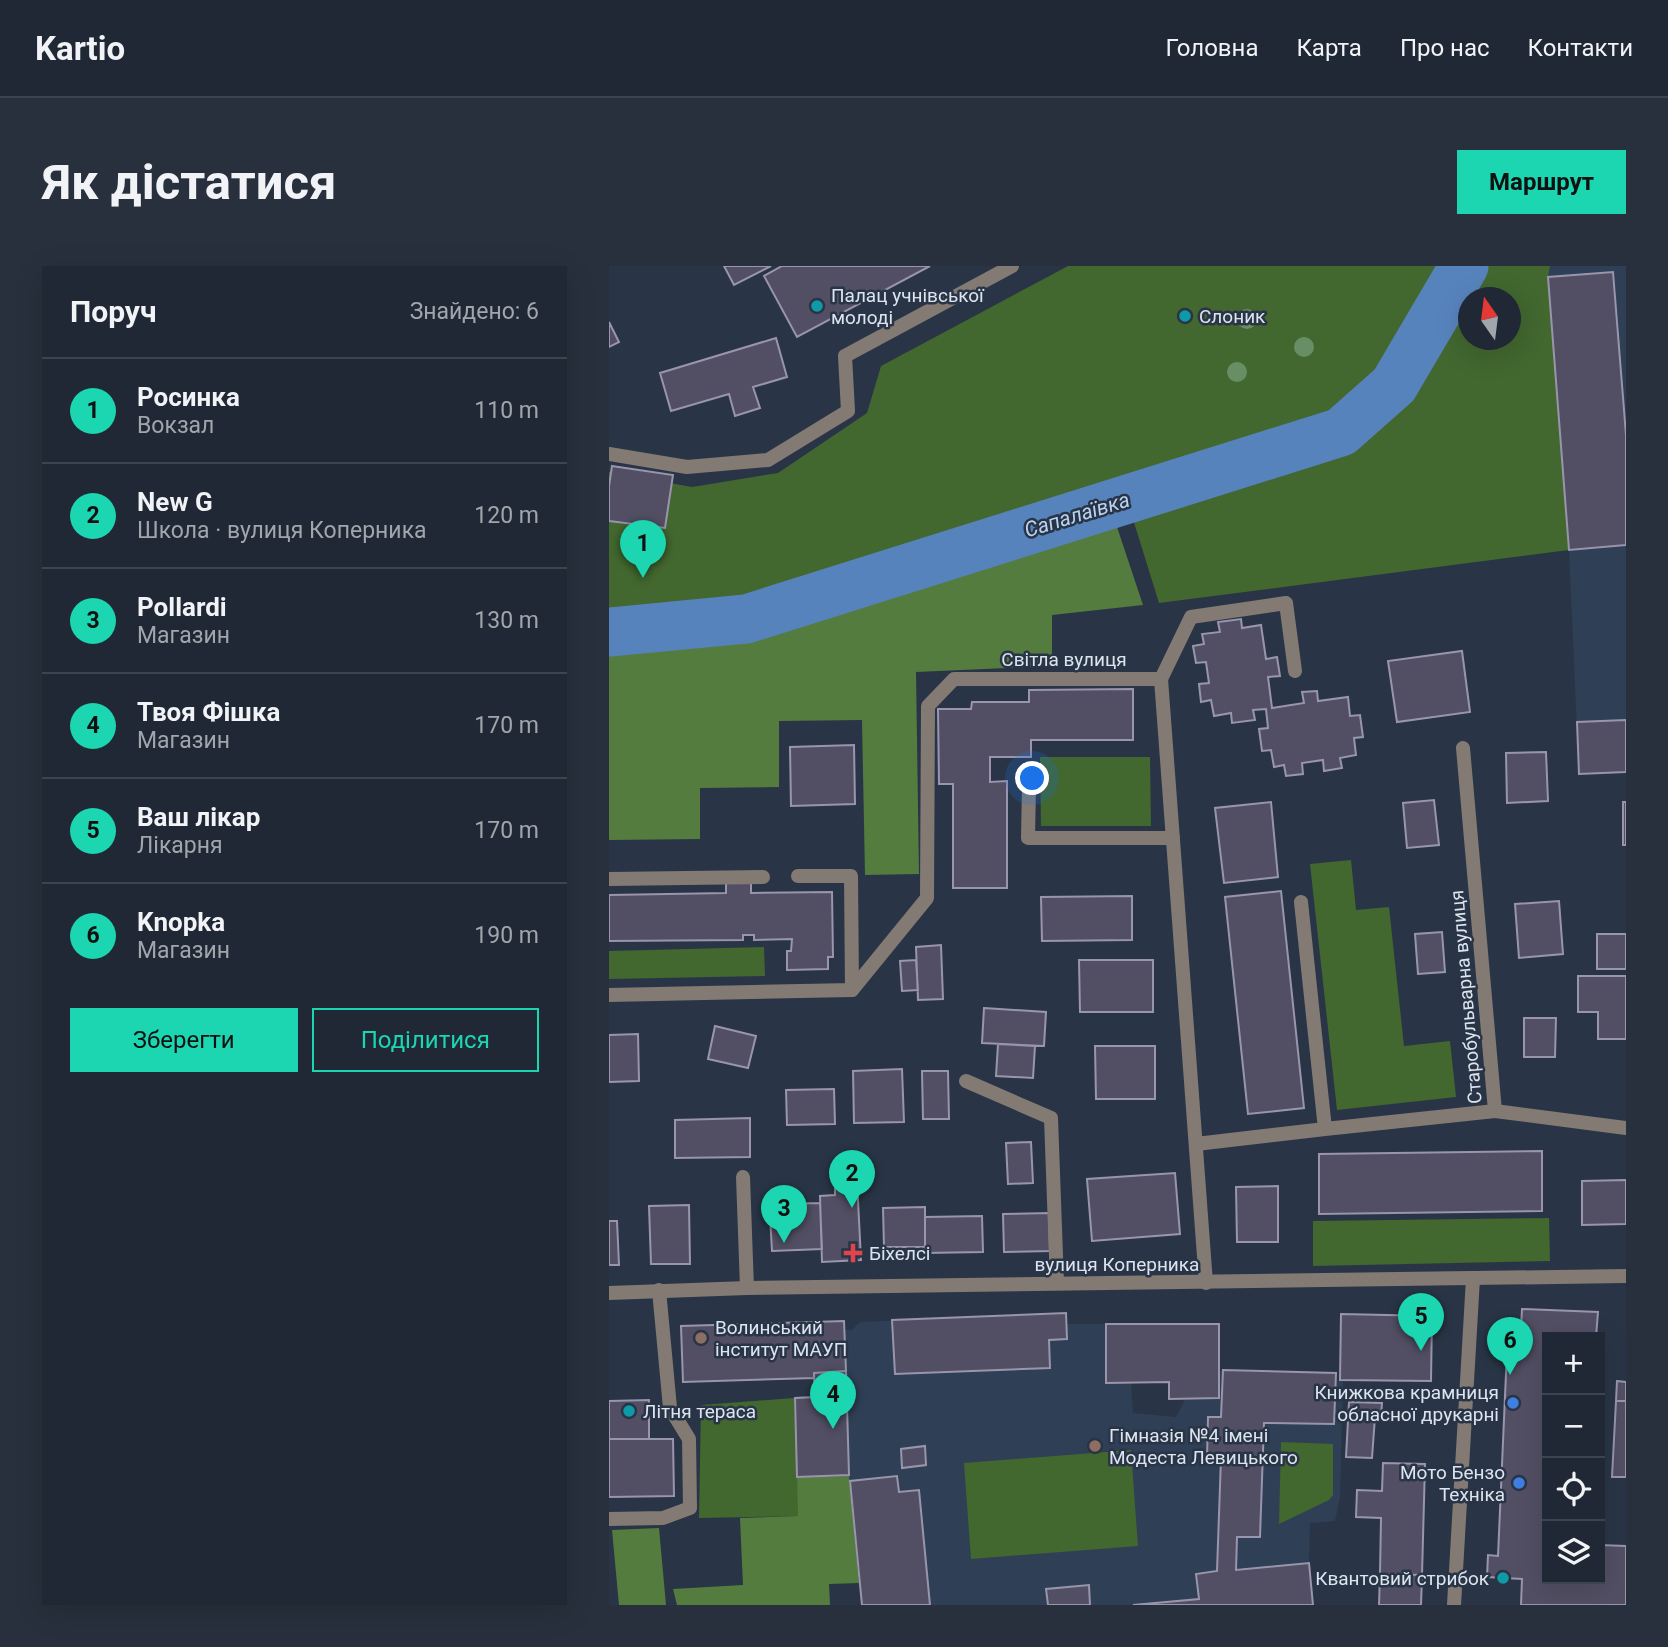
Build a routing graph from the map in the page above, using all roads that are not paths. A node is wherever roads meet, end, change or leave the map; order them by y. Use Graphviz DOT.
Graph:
graph roads {
  1 [pos="1013,266"];
  2 [pos="609,454"];
  3 [pos="1295,671"];
  4 [pos="1161,679"];
  5 [pos="1463,748"];
  6 [pos="1029,786"];
  7 [pos="1173,838"];
  8 [pos="798,876"];
  9 [pos="764,877"];
  10 [pos="609,879"];
  11 [pos="1301,902"];
  12 [pos="852,990"];
  13 [pos="609,995"];
  14 [pos="966,1081"];
  15 [pos="1495,1111"];
  16 [pos="1626,1128"];
  17 [pos="1325,1129"];
  18 [pos="1196,1144"];
  19 [pos="744,1177"];
  20 [pos="1626,1276"];
  21 [pos="1473,1278"];
  22 [pos="1057,1283"];
  23 [pos="1206,1283"];
  24 [pos="747,1288"];
  25 [pos="659,1290"];
  26 [pos="609,1293"];
  27 [pos="609,1520"];
  28 [pos="1454,1605"];
  1 -- 2 [label="street"];
  3 -- 4 [label="street"];
  4 -- 7 [label="street"];
  4 -- 12 [label="street, Світла вулиця"];
  5 -- 15 [label="street, Старобульварна вулиця"];
  6 -- 7 [label="street"];
  7 -- 18 [label="street"];
  8 -- 12 [label="street"];
  9 -- 10 [label="street"];
  11 -- 17 [label="street"];
  12 -- 13 [label="street"];
  14 -- 22 [label="street"];
  15 -- 16 [label="street, Старобульварна вулиця"];
  15 -- 17 [label="street"];
  17 -- 18 [label="street"];
  18 -- 23 [label="street"];
  19 -- 24 [label="street"];
  20 -- 21 [label="street, вулиця Коперника"];
  21 -- 23 [label="street, вулиця Коперника"];
  21 -- 28 [label="street"];
  22 -- 23 [label="street, вулиця Коперника"];
  22 -- 24 [label="street, вулиця Коперника"];
  24 -- 25 [label="street, вулиця Коперника"];
  25 -- 26 [label="street, вулиця Коперника"];
  25 -- 27 [label="street"];
}
